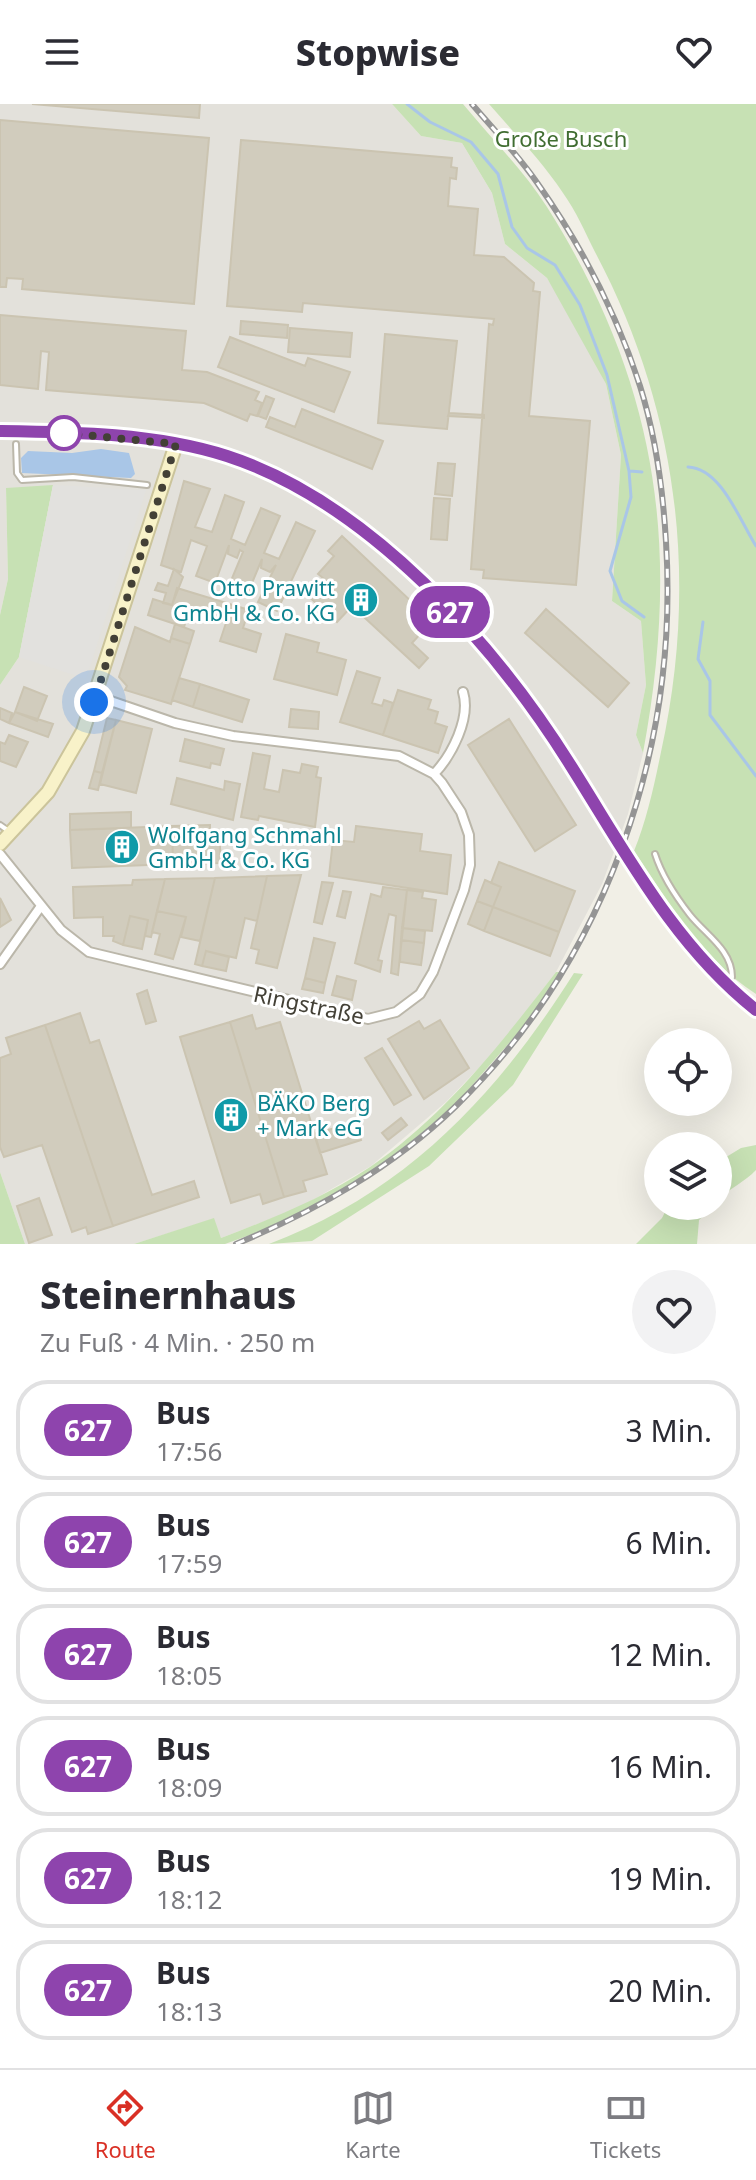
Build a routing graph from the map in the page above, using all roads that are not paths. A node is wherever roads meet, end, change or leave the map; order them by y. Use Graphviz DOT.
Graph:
graph roads {
  1 [pos="0,431"];
  2 [pos="16,444"];
  3 [pos="176,444"];
  4 [pos="147,485"];
  5 [pos="463,692"];
  6 [pos="96,696"];
  7 [pos="434,774"];
  8 [pos="0,825"];
  9 [pos="12,833"];
  10 [pos="0,844"];
  11 [pos="0,854"];
  12 [pos="655,854"];
  13 [pos="41,906"];
  14 [pos="0,964"];
  15 [pos="726,985"];
  16 [pos="756,1010"];
  1 -- 3 [label="main road"];
  2 -- 4 [label="lane"];
  3 -- 6 [label="main road"];
  3 -- 15 [label="main road"];
  5 -- 7 [label="street"];
  6 -- 7 [label="street, Ringstraße"];
  6 -- 9 [label="main road"];
  7 -- 13 [label="street, Ringstraße"];
  8 -- 9 [label="lane"];
  9 -- 10 [label="main road"];
  11 -- 13 [label="street, Ringstraße"];
  12 -- 15 [label="lane"];
  13 -- 14 [label="street"];
  15 -- 16 [label="main road"];
}
